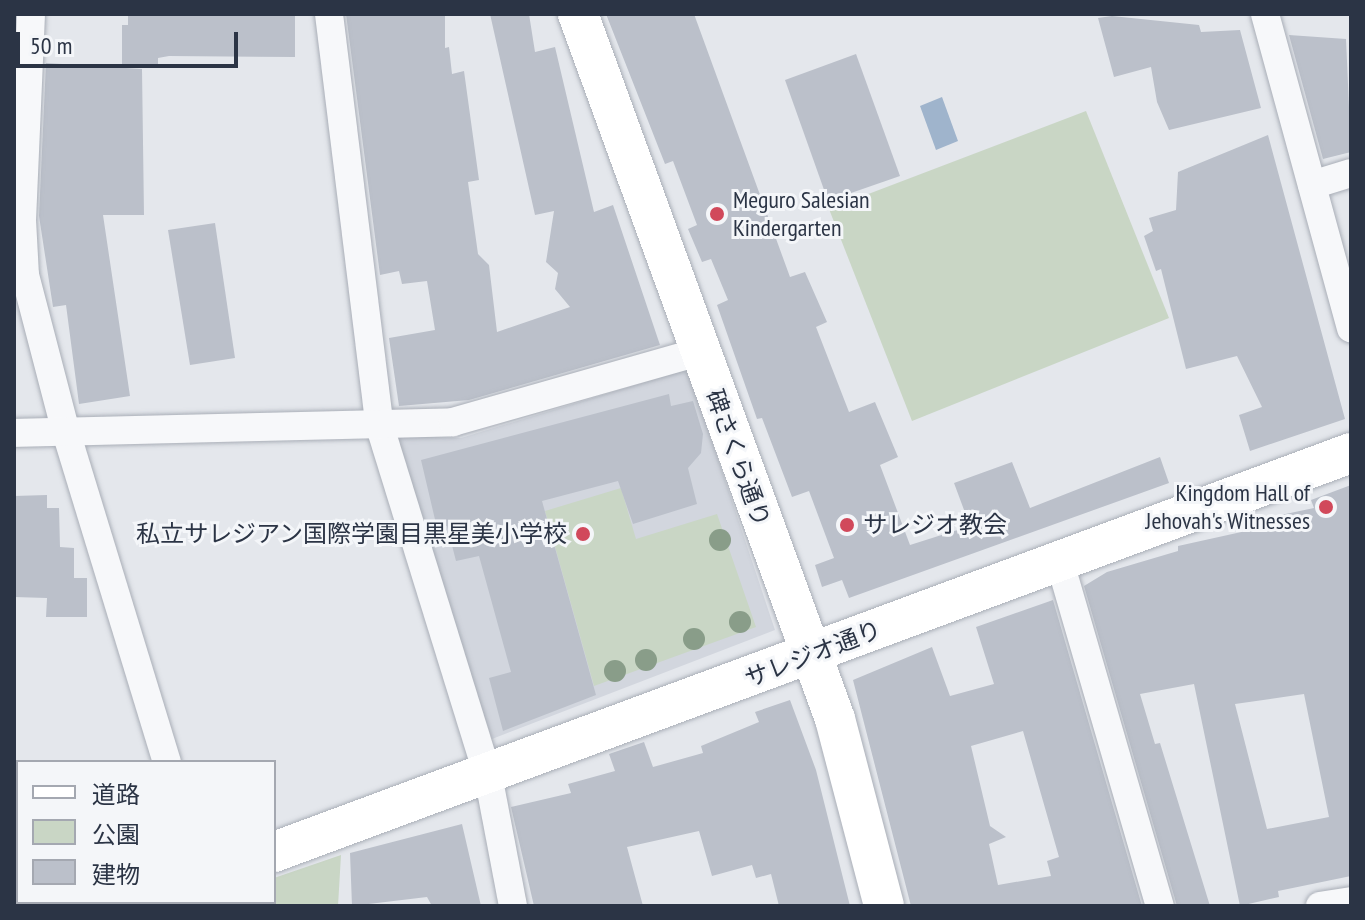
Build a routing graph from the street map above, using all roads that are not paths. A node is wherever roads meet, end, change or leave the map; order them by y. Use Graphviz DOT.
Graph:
graph roads {
  1 [pos="31,14"];
  2 [pos="329,14"];
  3 [pos="578,14"];
  4 [pos="1265,14"];
  5 [pos="1351,173"];
  6 [pos="1312,185"];
  7 [pos="1351,328"];
  8 [pos="698,352"];
  9 [pos="380,427"];
  10 [pos="66,432"];
  11 [pos="14,433"];
  12 [pos="1351,453"];
  13 [pos="1059,559"];
  14 [pos="812,655"];
  15 [pos="166,760"];
  16 [pos="488,775"];
  17 [pos="276,851"];
  18 [pos="1351,901"];
  19 [pos="513,906"];
  20 [pos="884,906"];
  21 [pos="1160,906"];
  22 [pos="1320,906"];
  1 -- 10 [label="street"];
  2 -- 9 [label="street"];
  3 -- 8 [label="street, 碑さくら通り"];
  4 -- 6 [label="street"];
  5 -- 6 [label="street"];
  6 -- 7 [label="street"];
  8 -- 9 [label="street"];
  8 -- 14 [label="street, 碑さくら通り"];
  9 -- 10 [label="street"];
  9 -- 16 [label="street"];
  10 -- 11 [label="street"];
  10 -- 15 [label="street"];
  12 -- 13 [label="street, サレジオ通り"];
  13 -- 14 [label="street, サレジオ通り"];
  13 -- 21 [label="street"];
  14 -- 16 [label="street, サレジオ通り"];
  14 -- 20 [label="street, 碑さくら通り"];
  16 -- 17 [label="street, サレジオ通り"];
  16 -- 19 [label="street"];
  18 -- 22 [label="street"];
}
